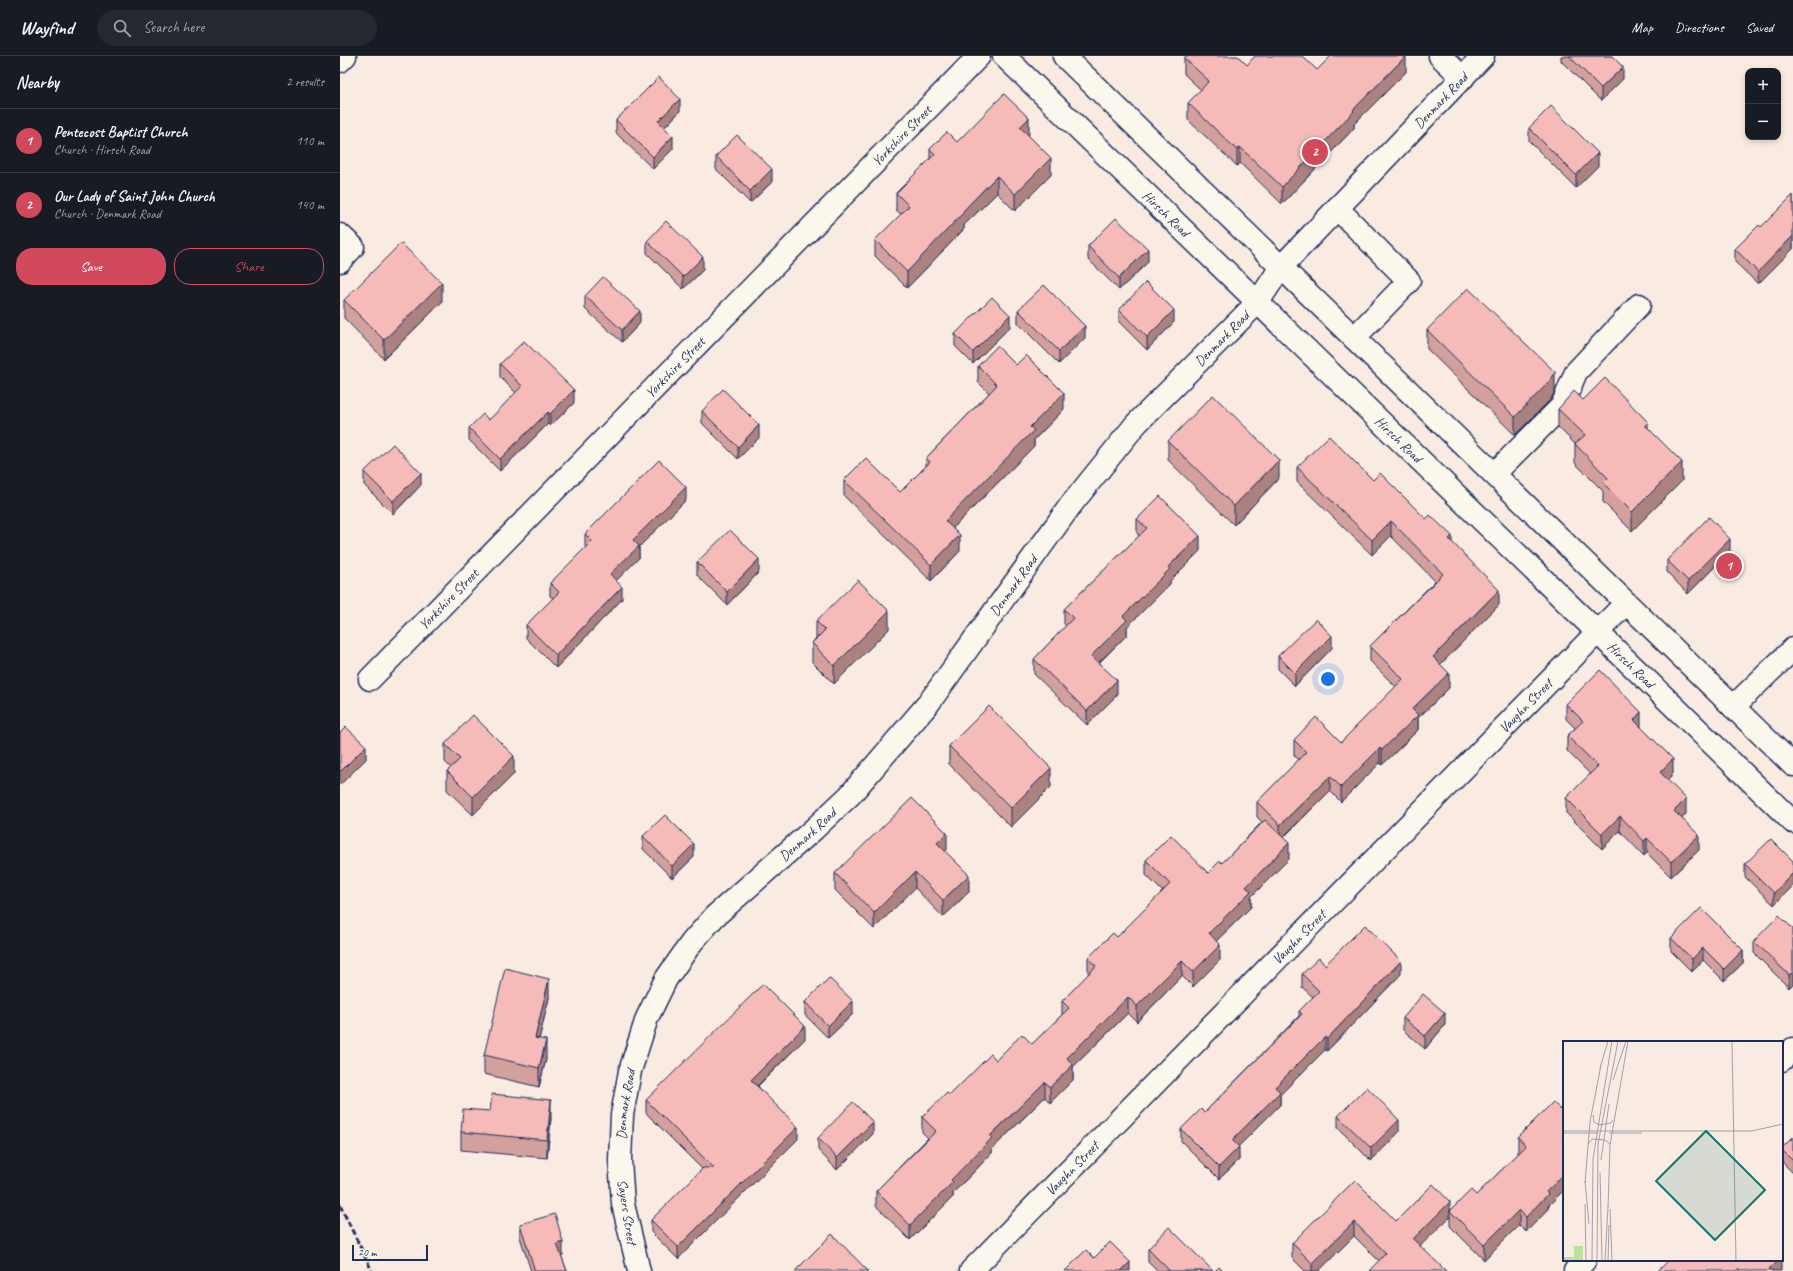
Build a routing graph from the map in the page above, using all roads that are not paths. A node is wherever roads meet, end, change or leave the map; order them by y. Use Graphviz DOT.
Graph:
graph roads {
  1 [pos="346,56"];
  2 [pos="978,56"];
  3 [pos="1004,56"];
  4 [pos="1064,56"];
  5 [pos="1440,56"];
  6 [pos="1483,56"];
  7 [pos="340,62"];
  8 [pos="1463,78"];
  9 [pos="1337,208"];
  10 [pos="340,235"];
  11 [pos="340,261"];
  12 [pos="1281,267"];
  13 [pos="1258,302"];
  14 [pos="1639,305"];
  15 [pos="1354,338"];
  16 [pos="1494,474"];
  17 [pos="1626,603"];
  18 [pos="1597,631"];
  19 [pos="1793,648"];
  20 [pos="370,679"];
  21 [pos="1733,707"];
  22 [pos="1793,765"];
  23 [pos="1793,822"];
  24 [pos="1793,1048"];
  25 [pos="1783,1059"];
  26 [pos="620,1153"];
  27 [pos="1584,1261"];
  28 [pos="639,1271"];
  29 [pos="971,1271"];
  30 [pos="1575,1271"];
  1 -- 7 [label="street"];
  2 -- 20 [label="street, Yorkshire Street"];
  3 -- 13 [label="street, Hirsch Road"];
  4 -- 12 [label="street"];
  5 -- 8 [label="street"];
  6 -- 8 [label="street, Denmark Road"];
  8 -- 9 [label="street, Denmark Road"];
  9 -- 12 [label="street, Denmark Road"];
  9 -- 15 [label="street"];
  10 -- 11 [label="street"];
  12 -- 13 [label="street, Denmark Road"];
  12 -- 15 [label="street"];
  13 -- 18 [label="street, Hirsch Road"];
  13 -- 26 [label="street, Denmark Road"];
  14 -- 16 [label="street"];
  15 -- 16 [label="street"];
  16 -- 17 [label="street"];
  17 -- 18 [label="street, Vaughn Street"];
  17 -- 21 [label="street"];
  18 -- 23 [label="street, Hirsch Road"];
  18 -- 29 [label="street, Vaughn Street"];
  19 -- 21 [label="street"];
  21 -- 22 [label="street"];
  24 -- 25 [label="street"];
  26 -- 28 [label="street, Sayers Street"];
  27 -- 30 [label="street"];
}
